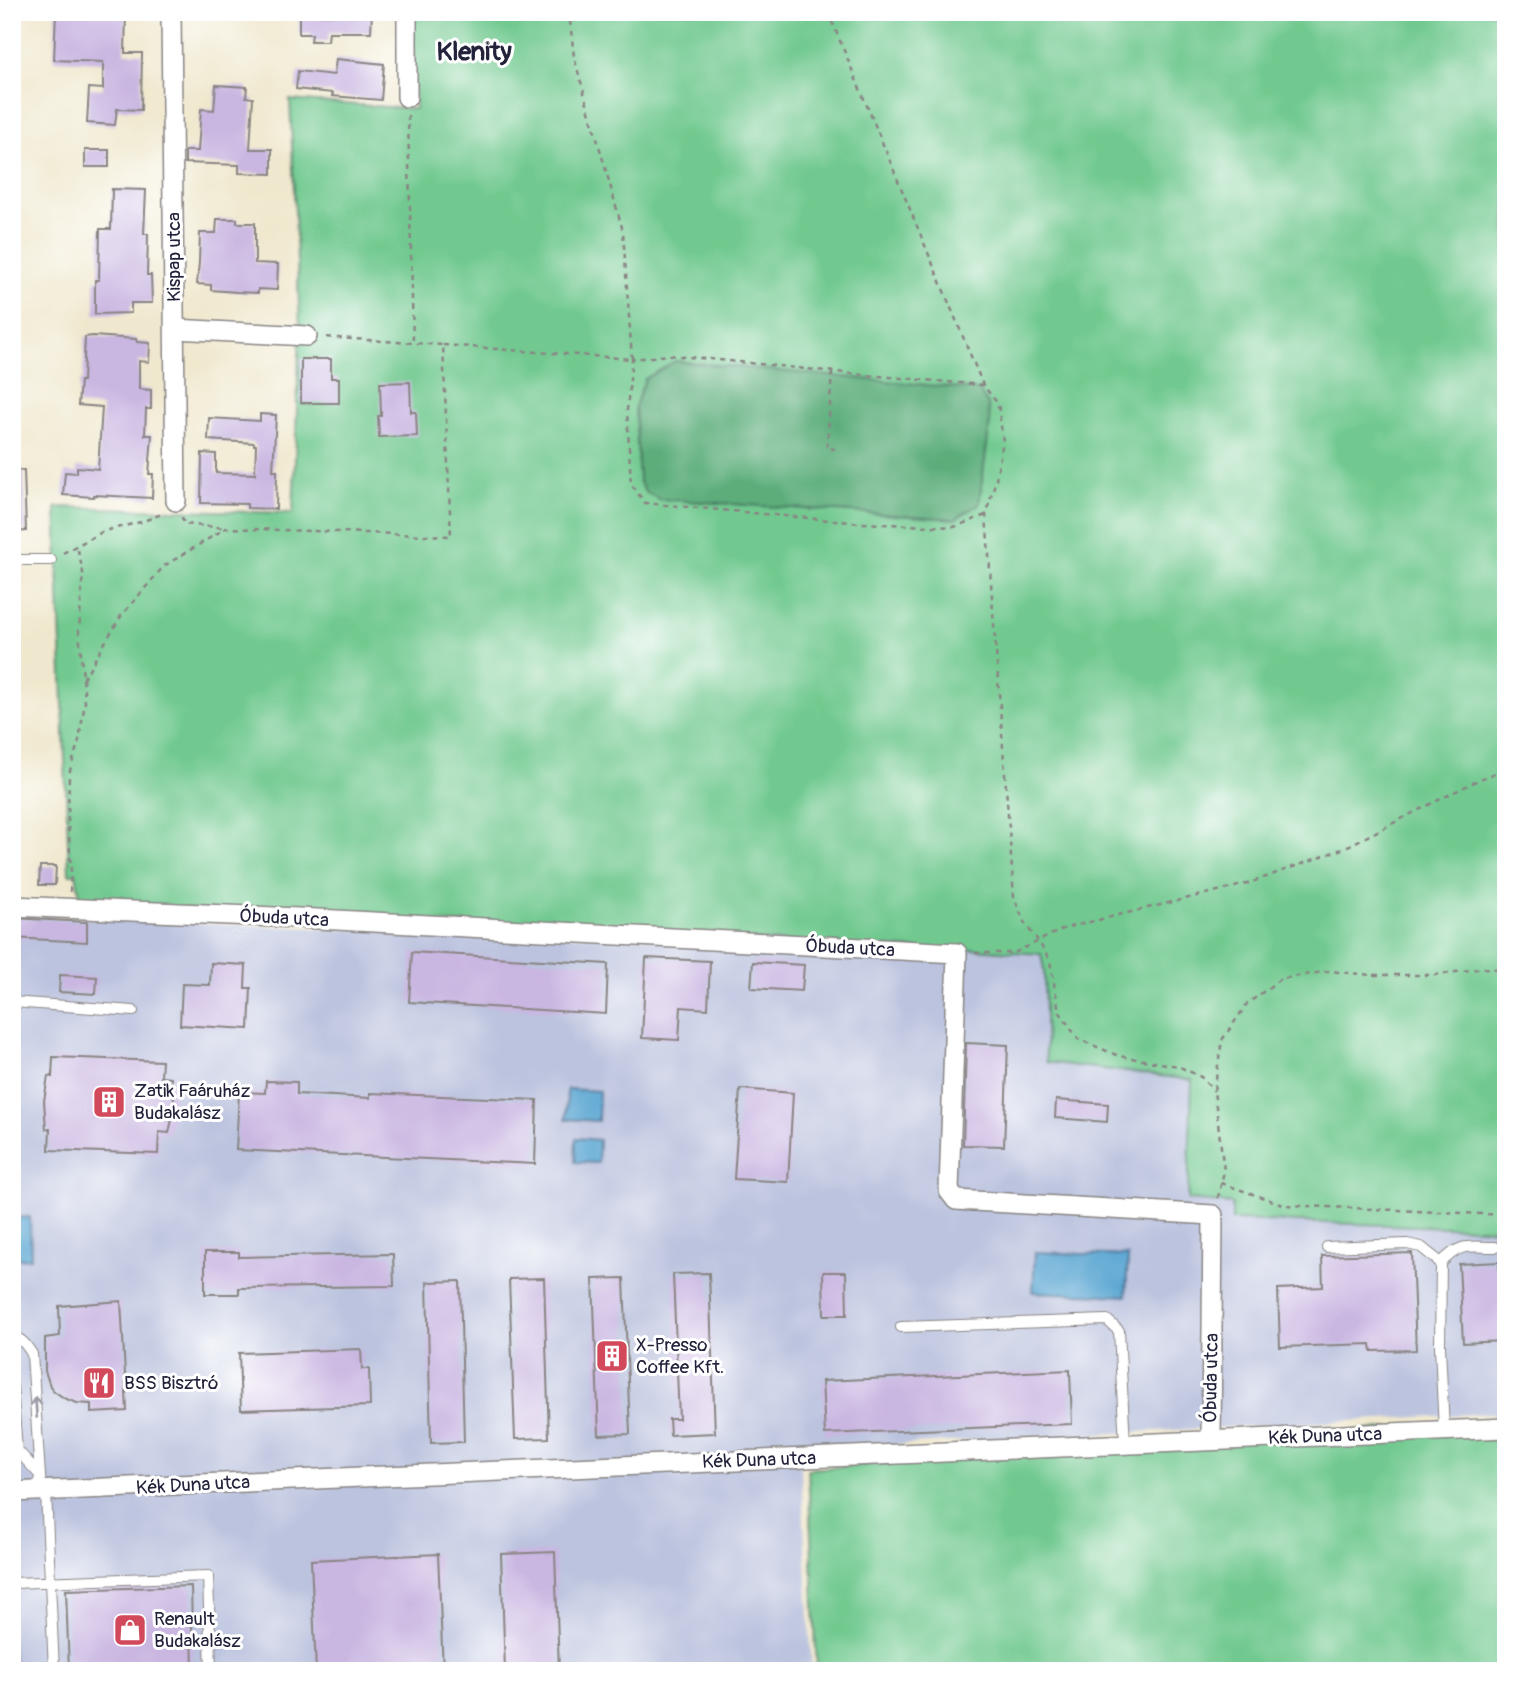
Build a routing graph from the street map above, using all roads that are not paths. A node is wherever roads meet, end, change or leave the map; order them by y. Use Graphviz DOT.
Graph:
graph roads {
  1 [pos="171,12"];
  2 [pos="407,12"];
  3 [pos="407,97"];
  4 [pos="175,329"];
  5 [pos="307,336"];
  6 [pos="176,501"];
  7 [pos="12,560"];
  8 [pos="51,560"];
  9 [pos="12,906"];
  10 [pos="12,1002"];
  11 [pos="133,1011"];
  12 [pos="1327,1247"];
  13 [pos="1495,1247"];
  14 [pos="1441,1263"];
  15 [pos="901,1328"];
  16 [pos="12,1337"];
  17 [pos="12,1386"];
  18 [pos="1506,1428"];
  19 [pos="1444,1431"];
  20 [pos="1211,1440"];
  21 [pos="1125,1444"];
  22 [pos="43,1486"];
  23 [pos="12,1492"];
  24 [pos="50,1582"];
  25 [pos="12,1583"];
  26 [pos="12,1639"];
  27 [pos="14,1671"];
  28 [pos="54,1671"];
  29 [pos="211,1671"];
  1 -- 4 [label="street, Kispap utca"];
  2 -- 3 [label="street"];
  4 -- 5 [label="street"];
  4 -- 6 [label="street, Kispap utca"];
  7 -- 8 [label="lane"];
  9 -- 20 [label="street, Óbuda utca"];
  10 -- 11 [label="lane"];
  12 -- 14 [label="lane"];
  13 -- 14 [label="lane"];
  14 -- 19 [label="lane"];
  15 -- 21 [label="lane"];
  22 -- 16 [label="lane, one-way"];
  17 -- 22 [label="lane"];
  18 -- 19 [label="street, Kék Duna utca"];
  19 -- 20 [label="street, Kék Duna utca"];
  20 -- 21 [label="street, Kék Duna utca"];
  21 -- 22 [label="street, Kék Duna utca"];
  22 -- 23 [label="street, Kék Duna utca"];
  22 -- 24 [label="lane"];
  24 -- 25 [label="lane"];
  24 -- 28 [label="lane"];
  24 -- 29 [label="lane"];
  26 -- 27 [label="lane"];
}
